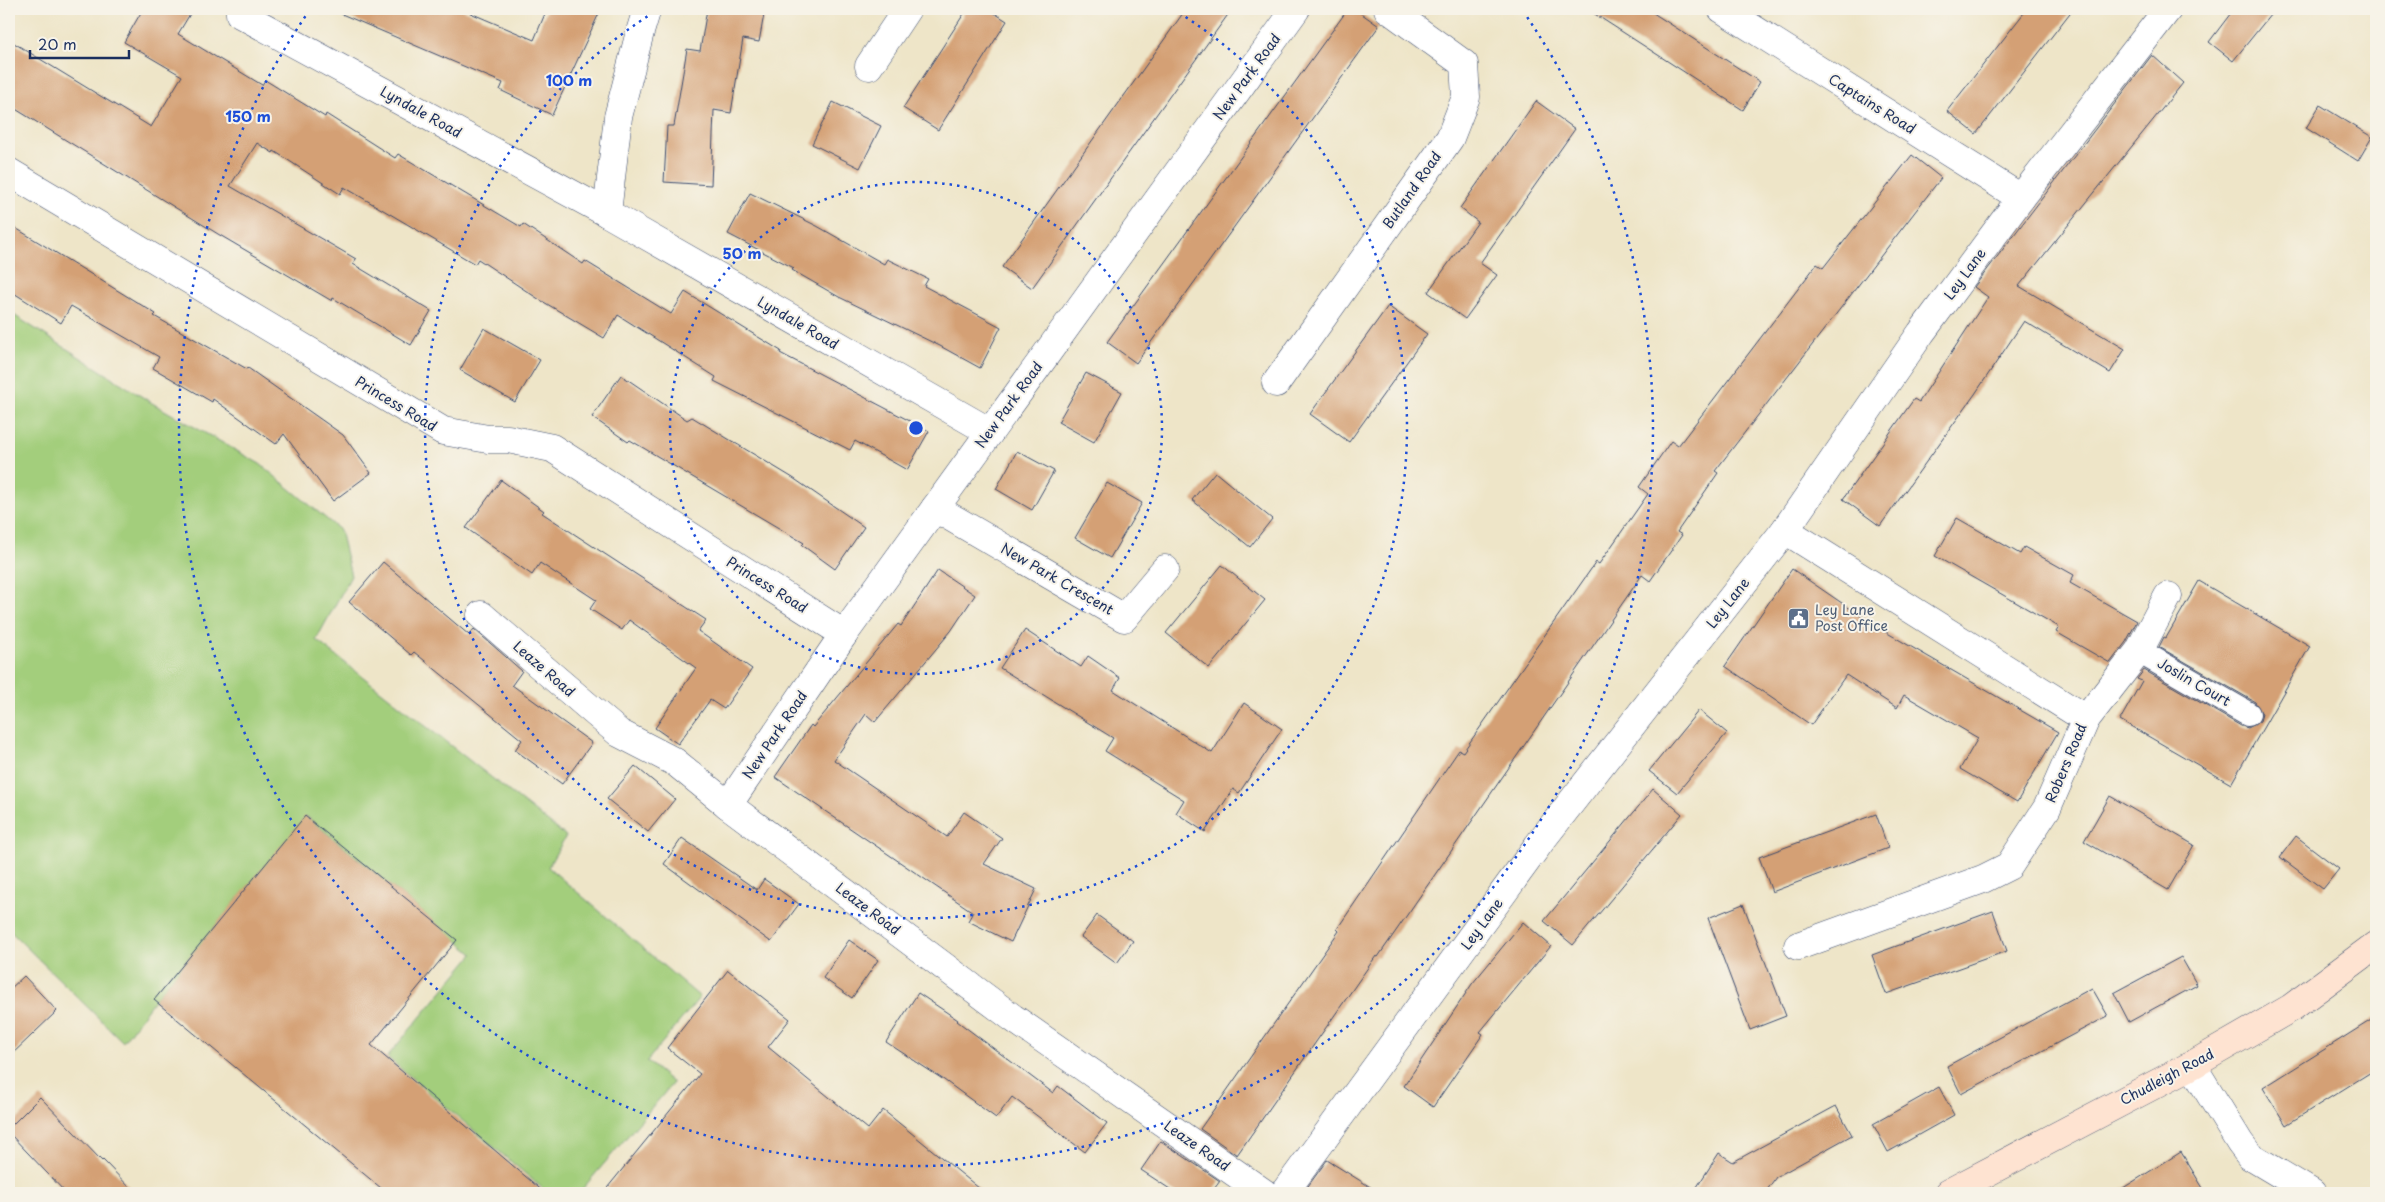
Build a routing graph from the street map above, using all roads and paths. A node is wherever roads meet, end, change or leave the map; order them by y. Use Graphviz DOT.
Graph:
graph roads {
  1 [pos="240,9"];
  2 [pos="648,9"];
  3 [pos="907,9"];
  4 [pos="1296,9"];
  5 [pos="1388,9"];
  6 [pos="1722,9"];
  7 [pos="2168,9"];
  8 [pos="868,66"];
  9 [pos="9,172"];
  10 [pos="2021,198"];
  11 [pos="607,213"];
  12 [pos="1276,382"];
  13 [pos="990,432"];
  14 [pos="935,508"];
  15 [pos="1785,530"];
  16 [pos="1165,569"];
  17 [pos="2168,596"];
  18 [pos="481,616"];
  19 [pos="844,634"];
  20 [pos="2139,650"];
  21 [pos="2248,714"];
  22 [pos="2086,720"];
  23 [pos="728,805"];
  24 [pos="2376,944"];
  25 [pos="1798,946"];
  26 [pos="2192,1065"];
  27 [pos="1284,1192"];
  28 [pos="1948,1193"];
  29 [pos="2312,1193"];
  1 -- 11 [label="street, Lyndale Road"];
  2 -- 11 [label="street"];
  3 -- 8 [label="street"];
  4 -- 13 [label="street, New Park Road"];
  5 -- 12 [label="street, Butland Road"];
  6 -- 10 [label="street, Captains Road"];
  7 -- 10 [label="street, Ley Lane"];
  9 -- 19 [label="street, Princess Road"];
  10 -- 15 [label="street, Ley Lane"];
  11 -- 13 [label="street, Lyndale Road"];
  13 -- 14 [label="street, New Park Road"];
  14 -- 16 [label="street, New Park Crescent"];
  14 -- 19 [label="street, New Park Road"];
  15 -- 22 [label="street, Robers Road"];
  15 -- 27 [label="street, Ley Lane"];
  17 -- 20 [label="street"];
  18 -- 23 [label="street, Leaze Road"];
  19 -- 23 [label="street, New Park Road"];
  20 -- 21 [label="street, Joslin Court"];
  20 -- 22 [label="street"];
  22 -- 25 [label="street, Robers Road"];
  23 -- 27 [label="street, Leaze Road"];
  24 -- 26 [label="main road, Chudleigh Road"];
  26 -- 28 [label="main road, Chudleigh Road"];
  26 -- 29 [label="street"];
}
